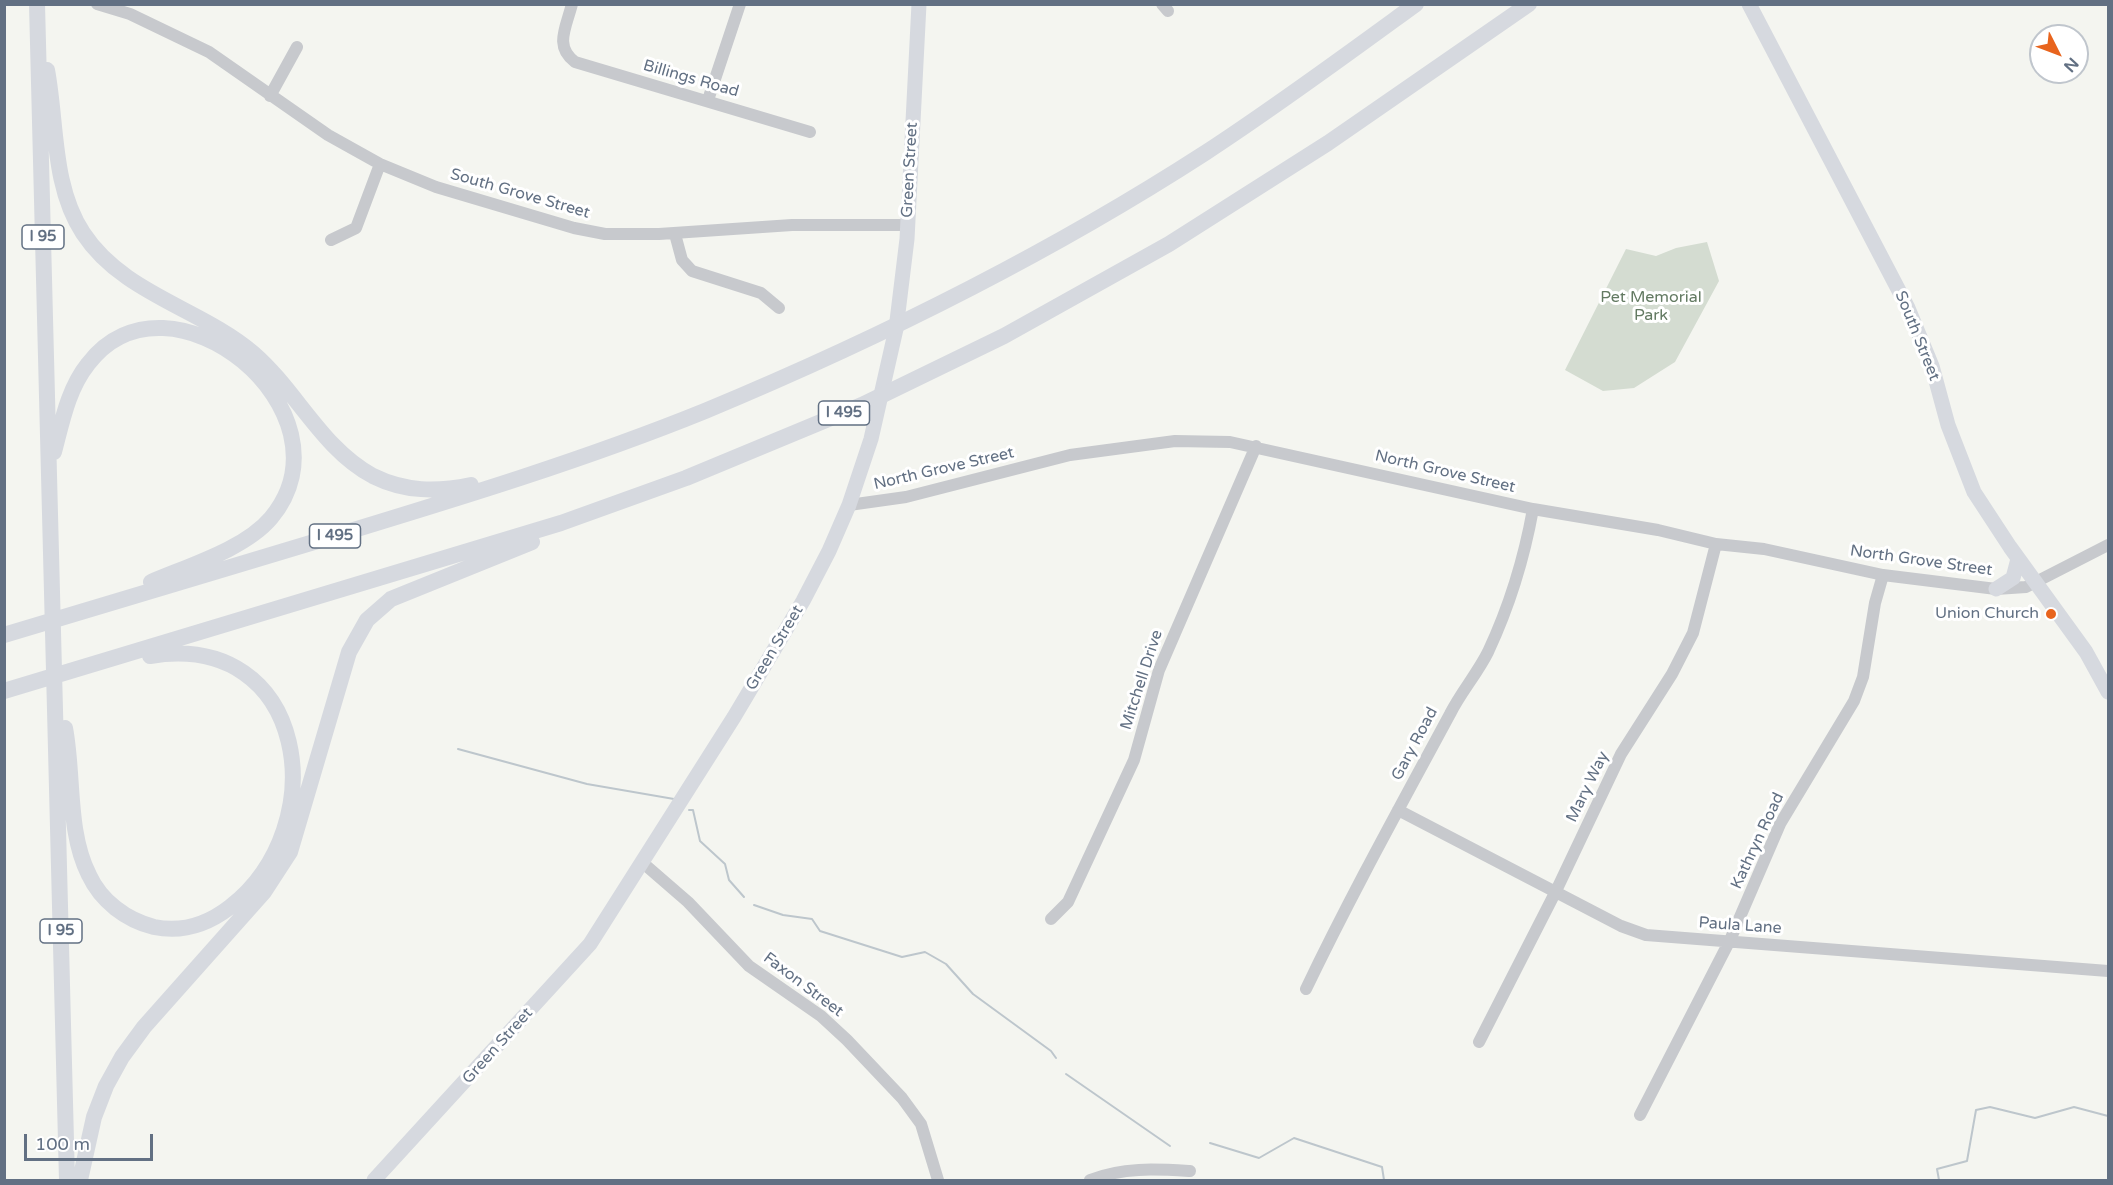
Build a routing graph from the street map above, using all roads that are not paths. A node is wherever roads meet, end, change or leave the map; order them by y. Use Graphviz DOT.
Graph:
graph roads {
  1 [pos="97,4"];
  2 [pos="572,4"];
  3 [pos="740,4"];
  4 [pos="919,4"];
  5 [pos="1416,4"];
  6 [pos="1530,4"];
  7 [pos="1749,4"];
  8 [pos="37,8"];
  9 [pos="131,9"];
  10 [pos="297,47"];
  11 [pos="270,96"];
  12 [pos="708,100"];
  13 [pos="810,132"];
  14 [pos="380,164"];
  15 [pos="908,225"];
  16 [pos="675,234"];
  17 [pos="331,240"];
  18 [pos="779,308"];
  19 [pos="1256,446"];
  20 [pos="582,457"];
  21 [pos="49,470"];
  22 [pos="655,490"];
  23 [pos="849,505"];
  24 [pos="1533,509"];
  25 [pos="1716,544"];
  26 [pos="2109,544"];
  27 [pos="2018,559"];
  28 [pos="1883,575"];
  29 [pos="2036,583"];
  30 [pos="1996,589"];
  31 [pos="86,611"];
  32 [pos="12,633"];
  33 [pos="87,666"];
  34 [pos="54,681"];
  35 [pos="12,689"];
  36 [pos="2109,692"];
  37 [pos="1398,810"];
  38 [pos="643,863"];
  39 [pos="1556,891"];
  40 [pos="1051,920"];
  41 [pos="1730,940"];
  42 [pos="2109,971"];
  43 [pos="1306,988"];
  44 [pos="1479,1042"];
  45 [pos="1640,1115"];
  46 [pos="1190,1171"];
  47 [pos="67,1180"];
  48 [pos="80,1180"];
  49 [pos="374,1180"];
  50 [pos="938,1180"];
  51 [pos="1090,1180"];
  1 -- 9 [label="street, South Grove Street"];
  2 -- 12 [label="street, Billings Road"];
  3 -- 12 [label="street"];
  4 -- 15 [label="main road, Green Street"];
  5 -- 20 [label="highway, I 495"];
  6 -- 22 [label="highway, I 495"];
  7 -- 27 [label="main road, South Street"];
  8 -- 20 [label="highway"];
  8 -- 21 [label="highway, I 95"];
  9 -- 11 [label="street, South Grove Street"];
  10 -- 11 [label="street"];
  11 -- 14 [label="street, South Grove Street"];
  12 -- 13 [label="street, Billings Road"];
  14 -- 16 [label="street, South Grove Street"];
  14 -- 17 [label="street"];
  15 -- 16 [label="street, South Grove Street"];
  15 -- 23 [label="main road, Green Street"];
  16 -- 18 [label="street"];
  19 -- 23 [label="street, North Grove Street"];
  19 -- 24 [label="street, North Grove Street"];
  19 -- 40 [label="street, Mitchell Drive"];
  20 -- 31 [label="highway, I 495"];
  21 -- 31 [label="highway"];
  21 -- 34 [label="highway, I 95"];
  22 -- 33 [label="highway, I 495"];
  22 -- 48 [label="highway"];
  23 -- 38 [label="main road, Green Street"];
  24 -- 25 [label="street, North Grove Street"];
  24 -- 37 [label="street, Gary Road"];
  25 -- 28 [label="street, North Grove Street"];
  25 -- 39 [label="street, Mary Way"];
  26 -- 29 [label="street, North Grove Street"];
  27 -- 29 [label="main road, South Street"];
  27 -- 30 [label="main road"];
  28 -- 30 [label="street, North Grove Street"];
  28 -- 41 [label="street, Kathryn Road"];
  29 -- 30 [label="street, North Grove Street"];
  29 -- 36 [label="main road, South Street"];
  31 -- 32 [label="highway, I 495"];
  33 -- 34 [label="highway"];
  33 -- 35 [label="highway, I 495"];
  34 -- 47 [label="highway, I 95"];
  37 -- 39 [label="street, Paula Lane"];
  37 -- 43 [label="street, Gary Road"];
  38 -- 49 [label="main road, Green Street"];
  38 -- 50 [label="street, Faxon Street"];
  39 -- 41 [label="street, Paula Lane"];
  39 -- 44 [label="street, Mary Way"];
  41 -- 42 [label="street, Paula Lane"];
  41 -- 45 [label="street, Kathryn Road"];
  46 -- 51 [label="street"];
}
